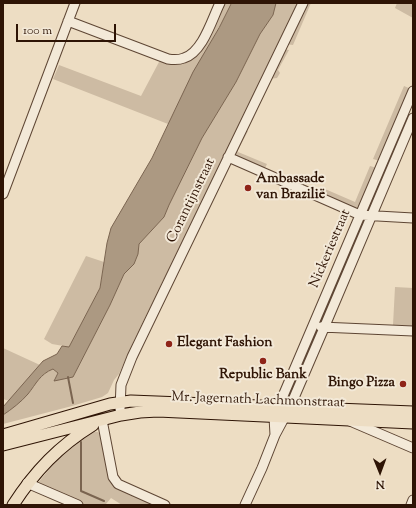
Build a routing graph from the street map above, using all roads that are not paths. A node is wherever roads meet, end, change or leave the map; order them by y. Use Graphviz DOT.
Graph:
graph roads {
  1 [pos="75,3"];
  2 [pos="220,3"];
  3 [pos="302,3"];
  4 [pos="68,21"];
  5 [pos="413,91"];
  6 [pos="413,118"];
  7 [pos="228,158"];
  8 [pos="3,194"];
  9 [pos="360,215"];
  10 [pos="372,217"];
  11 [pos="413,218"];
  12 [pos="313,325"];
  13 [pos="324,328"];
  14 [pos="413,331"];
  15 [pos="121,385"];
  16 [pos="131,401"];
  17 [pos="115,403"];
  18 [pos="279,406"];
  19 [pos="290,407"];
  20 [pos="413,412"];
  21 [pos="121,415"];
  22 [pos="279,417"];
  23 [pos="102,420"];
  24 [pos="345,420"];
  25 [pos="413,423"];
  26 [pos="3,435"];
  27 [pos="3,445"];
  28 [pos="413,448"];
  29 [pos="27,483"];
  30 [pos="413,500"];
  31 [pos="13,505"];
  32 [pos="78,505"];
  33 [pos="165,505"];
  34 [pos="245,505"];
  35 [pos="411,505"];
  1 -- 4 [label="street"];
  2 -- 4 [label="street"];
  3 -- 7 [label="street, Corantijnstraat"];
  4 -- 8 [label="street"];
  5 -- 9 [label="street, Nickeriestraat"];
  6 -- 10 [label="street, Nickeriestraat"];
  7 -- 9 [label="street"];
  7 -- 15 [label="street, Corantijnstraat"];
  9 -- 10 [label="street"];
  9 -- 12 [label="street, Nickeriestraat"];
  10 -- 11 [label="street"];
  10 -- 13 [label="street, Nickeriestraat"];
  12 -- 13 [label="street"];
  12 -- 18 [label="street, Nickeriestraat"];
  13 -- 14 [label="street"];
  13 -- 19 [label="street, Nickeriestraat"];
  15 -- 16 [label="street"];
  15 -- 17 [label="street, Corantijnstraat"];
  16 -- 17 [label="main road, Mr. Jagernath Lachmonstraat"];
  16 -- 18 [label="main road, Mr. Jagernath Lachmonstraat"];
  17 -- 21 [label="street"];
  17 -- 26 [label="main road, Mr. Jagernath Lachmonstraat"];
  18 -- 19 [label="main road, Mr. Jagernath Lachmonstraat"];
  18 -- 22 [label="street, Nickeriestraat"];
  19 -- 20 [label="main road, Mr. Jagernath Lachmonstraat"];
  19 -- 22 [label="street, Nickeriestraat"];
  21 -- 22 [label="main road, Mr. Jagernath Lachmonstraat"];
  21 -- 23 [label="main road, Mr. Jagernath Lachmonstraat"];
  22 -- 24 [label="main road, Mr. Jagernath Lachmonstraat"];
  22 -- 34 [label="street"];
  23 -- 27 [label="main road"];
  23 -- 29 [label="main road"];
  23 -- 33 [label="street"];
  24 -- 25 [label="main road, Mr. Jagernath Lachmonstraat"];
  24 -- 28 [label="street"];
  29 -- 31 [label="main road"];
  29 -- 32 [label="street"];
  30 -- 35 [label="street"];
}
